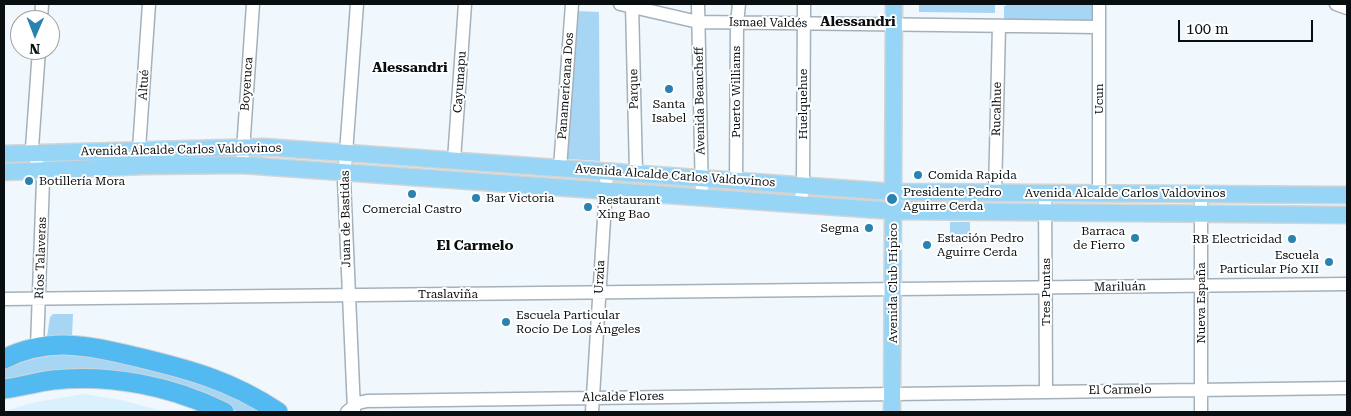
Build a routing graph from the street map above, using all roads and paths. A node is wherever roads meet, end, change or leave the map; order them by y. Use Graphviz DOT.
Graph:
graph roads {
  1 [pos="149,4"];
  2 [pos="253,4"];
  3 [pos="357,4"];
  4 [pos="466,4"];
  5 [pos="572,4"];
  6 [pos="698,4"];
  7 [pos="739,4"];
  8 [pos="804,4"];
  9 [pos="894,4"];
  10 [pos="1100,4"];
  11 [pos="1336,4"];
  12 [pos="628,5"];
  13 [pos="1347,8"];
  14 [pos="698,22"];
  15 [pos="737,23"];
  16 [pos="803,24"];
  17 [pos="894,24"];
  18 [pos="999,26"];
  19 [pos="1099,26"];
  20 [pos="38,60"];
  21 [pos="242,146"];
  22 [pos="139,149"];
  23 [pos="346,152"];
  24 [pos="35,153"];
  25 [pos="4,154"];
  26 [pos="433,159"];
  27 [pos="454,160"];
  28 [pos="242,165"];
  29 [pos="517,165"];
  30 [pos="143,166"];
  31 [pos="560,168"];
  32 [pos="40,170"];
  33 [pos="607,171"];
  34 [pos="4,172"];
  35 [pos="344,172"];
  36 [pos="636,173"];
  37 [pos="432,178"];
  38 [pos="702,178"];
  39 [pos="736,180"];
  40 [pos="514,184"];
  41 [pos="803,185"];
  42 [pos="605,191"];
  43 [pos="893,192"];
  44 [pos="962,192"];
  45 [pos="989,193"];
  46 [pos="1045,193"];
  47 [pos="1107,193"];
  48 [pos="1134,194"];
  49 [pos="1156,194"];
  50 [pos="1173,194"];
  51 [pos="1201,194"];
  52 [pos="1318,195"];
  53 [pos="1347,195"];
  54 [pos="702,198"];
  55 [pos="801,204"];
  56 [pos="894,211"];
  57 [pos="973,212"];
  58 [pos="1045,212"];
  59 [pos="1116,213"];
  60 [pos="1134,213"];
  61 [pos="1156,213"];
  62 [pos="1173,213"];
  63 [pos="1201,213"];
  64 [pos="1318,214"];
  65 [pos="1347,214"];
  66 [pos="1347,284"];
  67 [pos="1201,286"];
  68 [pos="1046,288"];
  69 [pos="893,289"];
  70 [pos="599,293"];
  71 [pos="348,294"];
  72 [pos="4,299"];
  73 [pos="39,300"];
  74 [pos="37,347"];
  75 [pos="4,358"];
  76 [pos="34,383"];
  77 [pos="1347,388"];
  78 [pos="4,389"];
  79 [pos="1201,390"];
  80 [pos="1046,391"];
  81 [pos="892,393"];
  82 [pos="4,394"];
  83 [pos="593,398"];
  84 [pos="352,410"];
  85 [pos="224,412"];
  86 [pos="278,412"];
  87 [pos="592,412"];
  88 [pos="892,412"];
  89 [pos="1201,412"];
  1 -- 22 [label="street, Altué"];
  2 -- 21 [label="street, Boyeruca"];
  3 -- 23 [label="street, Juan de Bastidas"];
  4 -- 27 [label="street, Cayumapu"];
  5 -- 31 [label="street, Panamericana Dos"];
  6 -- 14 [label="street, Avenida Beaucheff"];
  7 -- 15 [label="street, Puerto Williams"];
  8 -- 16 [label="street, Huelquehue"];
  9 -- 17 [label="main road, Avenida Club Hípico"];
  10 -- 19 [label="street, Ucun"];
  11 -- 13 [label="street"];
  12 -- 14 [label="street, Ismael Valdés"];
  12 -- 36 [label="street, Parque"];
  14 -- 15 [label="street, Ismael Valdés"];
  14 -- 38 [label="street, Avenida Beaucheff"];
  15 -- 16 [label="street, Ismael Valdés"];
  15 -- 39 [label="street, Puerto Williams"];
  16 -- 17 [label="street, Ismael Valdés"];
  16 -- 41 [label="street, Huelquehue"];
  17 -- 18 [label="street, Ismael Valdés"];
  17 -- 43 [label="main road, Avenida Club Hípico"];
  18 -- 19 [label="street, Ismael Valdés"];
  18 -- 45 [label="street, Rucalhue"];
  19 -- 47 [label="street, Ucun"];
  20 -- 24 [label="street, Ríos Talaveras"];
  21 -- 22 [label="main road, Avenida Alcalde Carlos Valdovinos"];
  21 -- 23 [label="main road, Avenida Alcalde Carlos Valdovinos"];
  21 -- 28 [label="street, Boyeruca"];
  22 -- 24 [label="main road, Avenida Alcalde Carlos Valdovinos"];
  22 -- 30 [label="street, Altué"];
  23 -- 26 [label="main road, Avenida Alcalde Carlos Valdovinos"];
  23 -- 35 [label="street, Juan de Bastidas"];
  24 -- 25 [label="main road, Avenida Alcalde Carlos Valdovinos"];
  24 -- 32 [label="street, Ríos Talaveras"];
  26 -- 27 [label="main road, Avenida Alcalde Carlos Valdovinos"];
  26 -- 37 [label="main road"];
  27 -- 29 [label="main road, Avenida Alcalde Carlos Valdovinos"];
  28 -- 30 [label="main road, Avenida Alcalde Carlos Valdovinos"];
  28 -- 35 [label="main road, Avenida Alcalde Carlos Valdovinos"];
  29 -- 31 [label="main road, Avenida Alcalde Carlos Valdovinos"];
  29 -- 40 [label="main road"];
  30 -- 32 [label="main road, Avenida Alcalde Carlos Valdovinos"];
  31 -- 33 [label="main road, Avenida Alcalde Carlos Valdovinos"];
  32 -- 34 [label="main road, Avenida Alcalde Carlos Valdovinos"];
  32 -- 73 [label="street, Ríos Talaveras"];
  33 -- 36 [label="main road, Avenida Alcalde Carlos Valdovinos"];
  33 -- 42 [label="street, Urzúa"];
  35 -- 37 [label="main road, Avenida Alcalde Carlos Valdovinos"];
  35 -- 71 [label="street, Juan de Bastidas"];
  36 -- 38 [label="main road, Avenida Alcalde Carlos Valdovinos"];
  37 -- 40 [label="main road, Avenida Alcalde Carlos Valdovinos"];
  38 -- 39 [label="main road, Avenida Alcalde Carlos Valdovinos"];
  38 -- 54 [label="street, Avenida Beaucheff"];
  39 -- 41 [label="main road, Avenida Alcalde Carlos Valdovinos"];
  40 -- 42 [label="main road, Avenida Alcalde Carlos Valdovinos"];
  41 -- 43 [label="main road, Avenida Alcalde Carlos Valdovinos"];
  41 -- 55 [label="street, Huelquehue"];
  42 -- 54 [label="main road, Avenida Alcalde Carlos Valdovinos"];
  42 -- 70 [label="street, Urzúa"];
  43 -- 44 [label="main road, Avenida Alcalde Carlos Valdovinos"];
  43 -- 56 [label="main road, Avenida Club Hípico"];
  44 -- 45 [label="main road, Avenida Alcalde Carlos Valdovinos"];
  44 -- 57 [label="main road"];
  45 -- 46 [label="main road, Avenida Alcalde Carlos Valdovinos"];
  45 -- 57 [label="main road"];
  46 -- 47 [label="main road, Avenida Alcalde Carlos Valdovinos"];
  46 -- 58 [label="street, Tres Puntas"];
  47 -- 48 [label="main road, Avenida Alcalde Carlos Valdovinos"];
  47 -- 59 [label="main road"];
  48 -- 49 [label="main road, Avenida Alcalde Carlos Valdovinos"];
  48 -- 60 [label="main road"];
  49 -- 50 [label="main road, Avenida Alcalde Carlos Valdovinos"];
  49 -- 61 [label="main road"];
  50 -- 51 [label="main road, Avenida Alcalde Carlos Valdovinos"];
  50 -- 62 [label="main road"];
  51 -- 52 [label="main road, Avenida Alcalde Carlos Valdovinos"];
  51 -- 63 [label="street, Nueva España"];
  52 -- 53 [label="main road, Avenida Alcalde Carlos Valdovinos"];
  52 -- 64 [label="main road"];
  54 -- 55 [label="main road, Avenida Alcalde Carlos Valdovinos"];
  55 -- 56 [label="main road, Avenida Alcalde Carlos Valdovinos"];
  56 -- 57 [label="main road, Avenida Alcalde Carlos Valdovinos"];
  56 -- 69 [label="main road, Avenida Club Hípico"];
  57 -- 58 [label="main road, Avenida Alcalde Carlos Valdovinos"];
  58 -- 59 [label="main road, Avenida Alcalde Carlos Valdovinos"];
  58 -- 68 [label="street, Tres Puntas"];
  59 -- 60 [label="main road, Avenida Alcalde Carlos Valdovinos"];
  60 -- 61 [label="main road, Avenida Alcalde Carlos Valdovinos"];
  61 -- 62 [label="main road, Avenida Alcalde Carlos Valdovinos"];
  62 -- 63 [label="main road, Avenida Alcalde Carlos Valdovinos"];
  63 -- 64 [label="main road, Avenida Alcalde Carlos Valdovinos"];
  63 -- 67 [label="street, Nueva España"];
  64 -- 65 [label="main road, Avenida Alcalde Carlos Valdovinos"];
  66 -- 67 [label="street, Mariluán"];
  67 -- 68 [label="street, Mariluán"];
  67 -- 79 [label="street, Nueva España"];
  68 -- 69 [label="street, Mariluán"];
  68 -- 80 [label="street, Tres Puntas"];
  69 -- 70 [label="street, Traslaviña"];
  69 -- 81 [label="main road, Avenida Club Hípico"];
  70 -- 71 [label="street, Traslaviña"];
  70 -- 83 [label="street, Urzúa"];
  71 -- 73 [label="street, Traslaviña"];
  71 -- 84 [label="street, Juan de Bastidas"];
  72 -- 73 [label="street, Traslaviña"];
  73 -- 74 [label="street, Ríos Talaveras"];
  74 -- 75 [label="highway"];
  74 -- 86 [label="highway"];
  76 -- 78 [label="highway"];
  76 -- 82 [label="highway"];
  76 -- 85 [label="highway"];
  77 -- 79 [label="street, El Carmelo"];
  79 -- 80 [label="street, El Carmelo"];
  79 -- 89 [label="street, Nueva España"];
  80 -- 81 [label="street, El Carmelo"];
  81 -- 83 [label="street, Alcalde Flores"];
  81 -- 88 [label="main road, Avenida Club Hípico"];
  83 -- 84 [label="street, Alcalde Flores"];
  83 -- 87 [label="street, Urzúa"];
}
